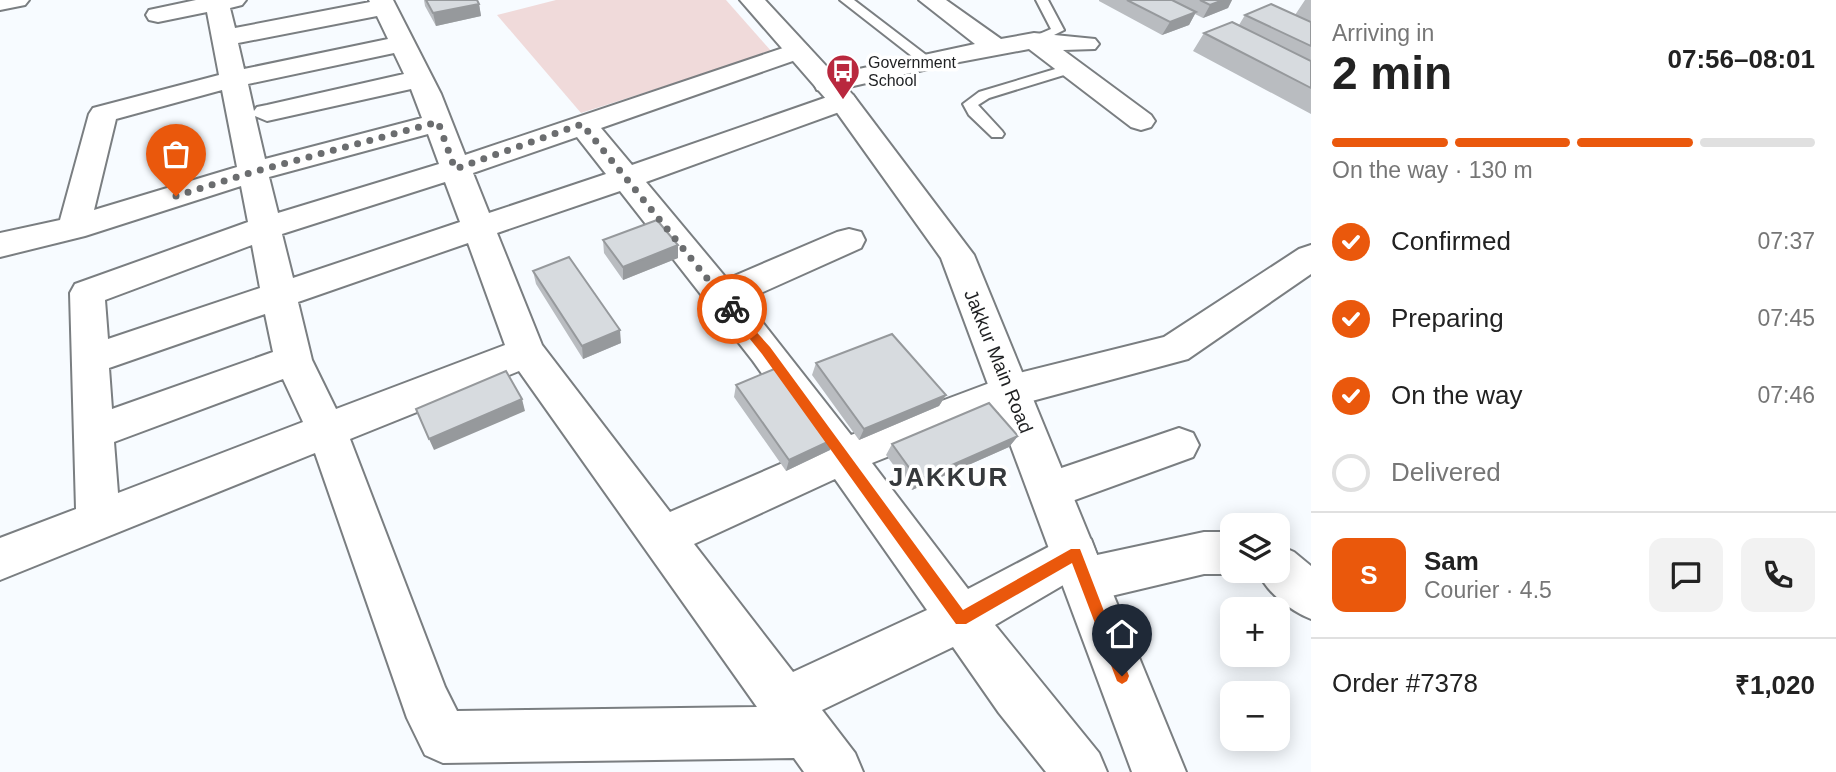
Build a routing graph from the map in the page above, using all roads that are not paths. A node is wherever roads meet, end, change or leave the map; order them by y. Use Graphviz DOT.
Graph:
graph roads {
  1 [pos="17,0"];
  2 [pos="752,0"];
  3 [pos="846,0"];
  4 [pos="931,0"];
  5 [pos="1042,0"];
  6 [pos="225,2"];
  7 [pos="0,3"];
  8 [pos="382,4"];
  9 [pos="158,15"];
  10 [pos="224,38"];
  11 [pos="1034,41"];
  12 [pos="402,44"];
  13 [pos="1086,44"];
  14 [pos="997,47"];
  15 [pos="798,51"];
  16 [pos="927,61"];
  17 [pos="1072,68"];
  18 [pos="233,79"];
  19 [pos="419,79"];
  20 [pos="835,93"];
  21 [pos="267,113"];
  22 [pos="1142,121"];
  23 [pos="438,122"];
  24 [pos="582,124"];
  25 [pos="997,134"];
  26 [pos="455,169"];
  27 [pos="253,172"];
  28 [pos="625,178"];
  29 [pos="477,226"];
  30 [pos="74,228"];
  31 [pos="265,228"];
  32 [pos="849,240"];
  33 [pos="0,245"];
  34 [pos="1311,257"];
  35 [pos="280,294"];
  36 [pos="722,296"];
  37 [pos="526,352"];
  38 [pos="91,359"];
  39 [pos="293,360"];
  40 [pos="1011,391"];
  41 [pos="327,431"];
  42 [pos="94,432"];
  43 [pos="1179,445"];
  44 [pos="843,456"];
  45 [pos="1050,490"];
  46 [pos="98,521"];
  47 [pos="662,537"];
  48 [pos="1220,553"];
  49 [pos="0,559"];
  50 [pos="1080,567"];
  51 [pos="1290,577"];
  52 [pos="1311,596"];
  53 [pos="961,619"];
  54 [pos="795,717"];
  55 [pos="836,772"];
  56 [pos="1080,772"];
  57 [pos="1159,772"];
  1 -- 7 [label="street"];
  2 -- 15 [label="street, Jakkur Main Road"];
  3 -- 16 [label="lane"];
  4 -- 14 [label="street"];
  5 -- 11 [label="lane"];
  6 -- 9 [label="street"];
  6 -- 10 [label="street"];
  8 -- 10 [label="street"];
  8 -- 12 [label="street"];
  10 -- 18 [label="street"];
  11 -- 13 [label="street"];
  11 -- 14 [label="street"];
  11 -- 17 [label="street"];
  12 -- 18 [label="street"];
  12 -- 19 [label="street"];
  14 -- 16 [label="street"];
  15 -- 20 [label="street, Jakkur Main Road"];
  15 -- 24 [label="street"];
  16 -- 20 [label="street"];
  17 -- 22 [label="street"];
  17 -- 25 [label="lane"];
  18 -- 27 [label="street"];
  18 -- 30 [label="street"];
  19 -- 21 [label="street"];
  19 -- 23 [label="street"];
  20 -- 28 [label="street"];
  20 -- 40 [label="street, Jakkur Main Road"];
  23 -- 26 [label="street"];
  23 -- 27 [label="street"];
  24 -- 26 [label="street"];
  24 -- 28 [label="street"];
  26 -- 29 [label="street"];
  26 -- 31 [label="street"];
  27 -- 30 [label="street"];
  27 -- 31 [label="street"];
  28 -- 29 [label="street"];
  28 -- 36 [label="street"];
  29 -- 35 [label="street"];
  29 -- 37 [label="street"];
  30 -- 33 [label="street"];
  31 -- 35 [label="street"];
  31 -- 38 [label="street"];
  32 -- 36 [label="street"];
  34 -- 40 [label="street"];
  35 -- 38 [label="street"];
  35 -- 39 [label="street"];
  36 -- 44 [label="street"];
  37 -- 41 [label="street"];
  37 -- 47 [label="street"];
  38 -- 42 [label="street"];
  39 -- 41 [label="street"];
  39 -- 42 [label="street"];
  40 -- 44 [label="street"];
  40 -- 45 [label="street, Jakkur Main Road"];
  41 -- 46 [label="street"];
  41 -- 54 [label="street"];
  42 -- 46 [label="street"];
  43 -- 45 [label="street"];
  44 -- 47 [label="street"];
  44 -- 53 [label="street"];
  45 -- 50 [label="street, Jakkur Main Road"];
  46 -- 49 [label="street"];
  47 -- 54 [label="street"];
  48 -- 50 [label="street"];
  50 -- 53 [label="street"];
  50 -- 57 [label="street, Jakkur Main Road"];
  51 -- 52 [label="street"];
  53 -- 54 [label="street"];
  53 -- 56 [label="street"];
  54 -- 55 [label="street"];
}
